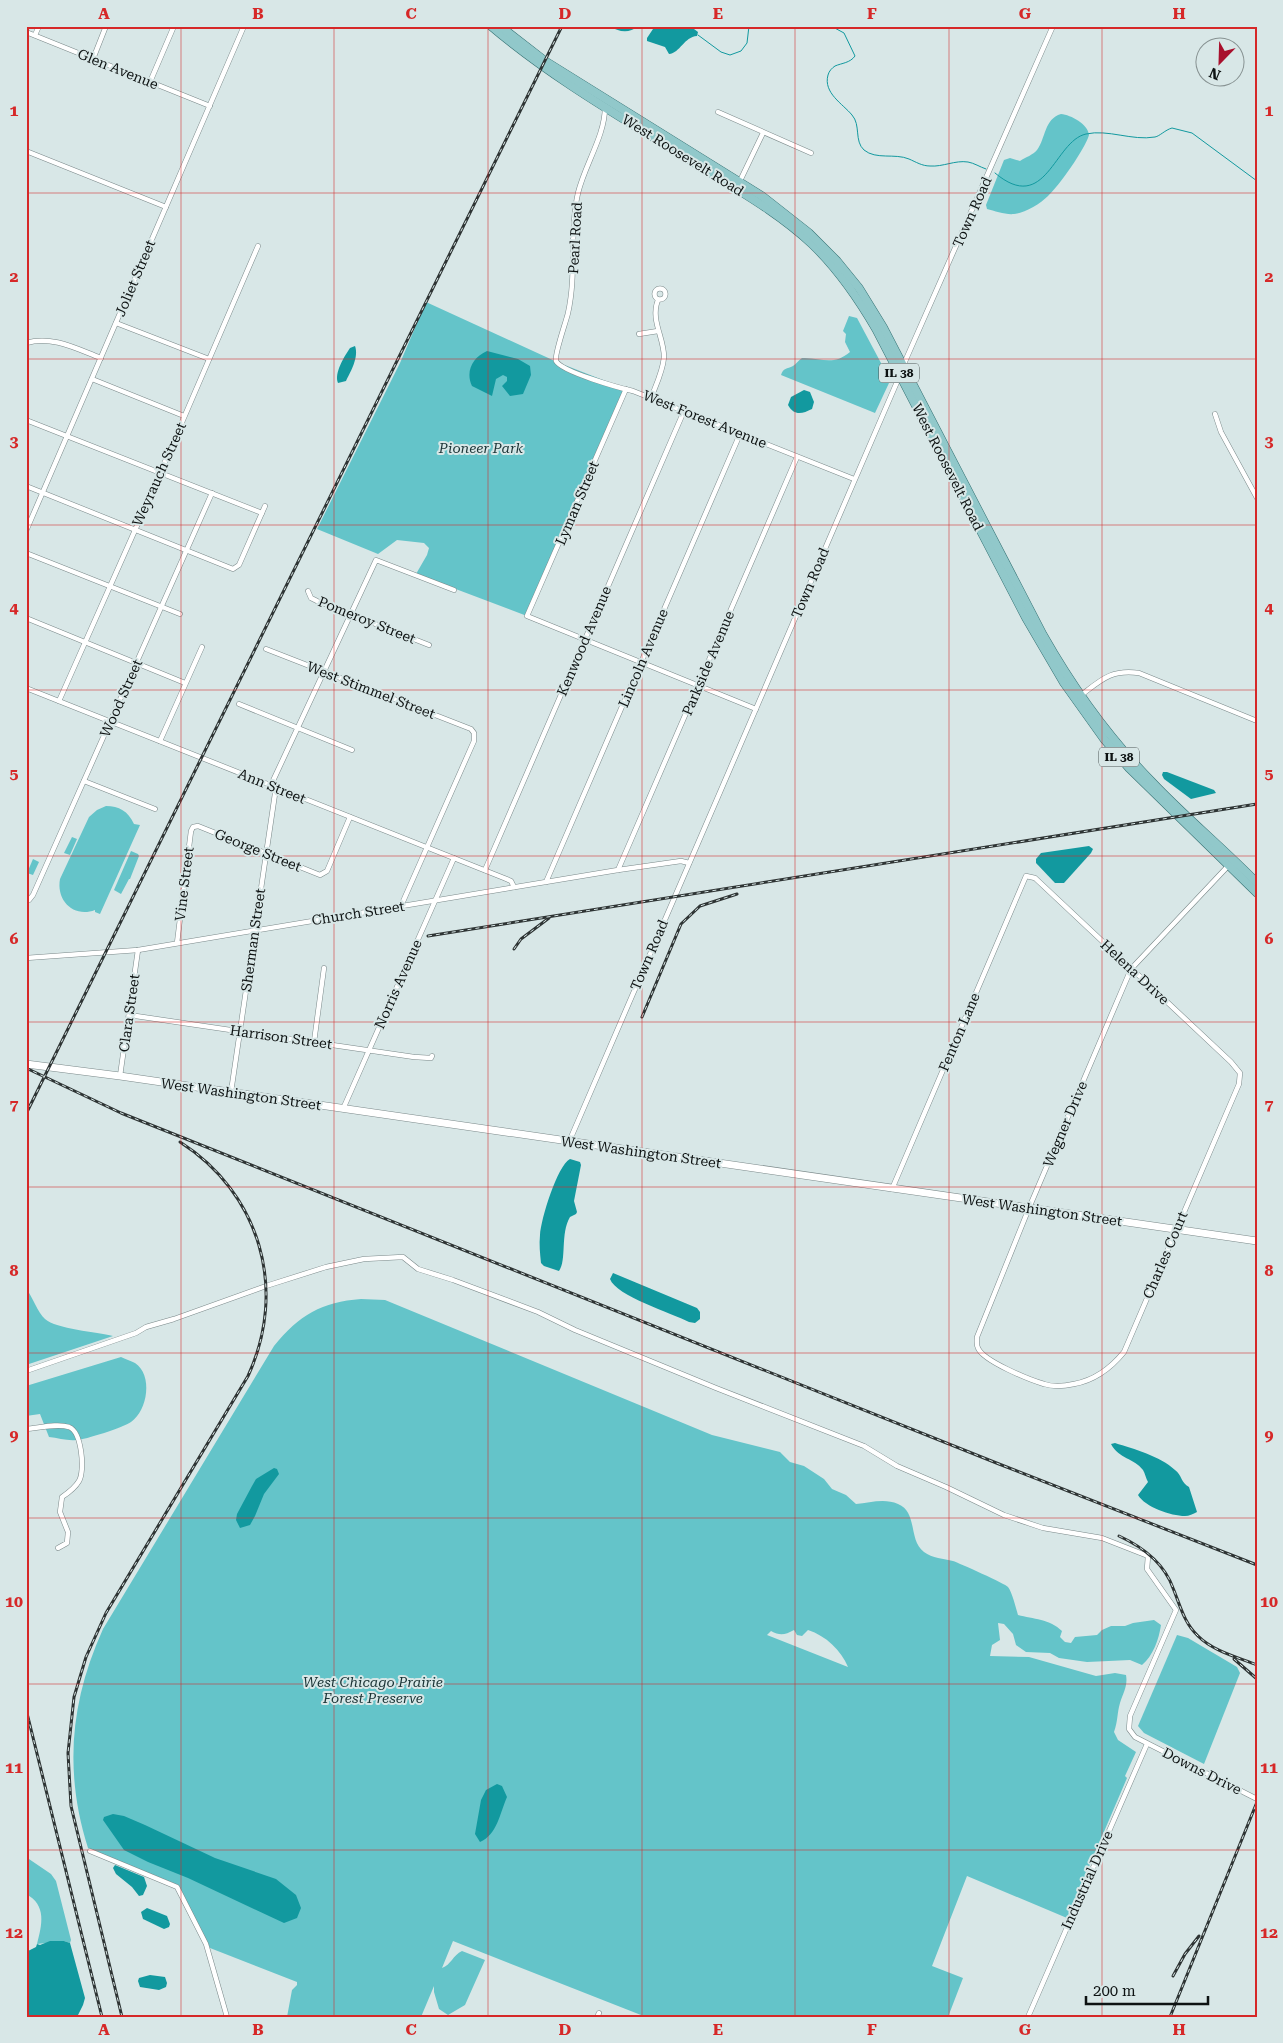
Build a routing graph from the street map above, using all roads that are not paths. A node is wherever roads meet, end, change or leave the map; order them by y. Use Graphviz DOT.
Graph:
graph roads {
  1 [pos="39,26"];
  2 [pos="106,26"];
  3 [pos="174,26"];
  4 [pos="244,26"];
  5 [pos="491,26"];
  6 [pos="500,26"];
  7 [pos="1053,26"];
  8 [pos="26,32"];
  9 [pos="35,35"];
  10 [pos="92,58"];
  11 [pos="150,82"];
  12 [pos="210,106"];
  13 [pos="605,107"];
  14 [pos="718,112"];
  15 [pos="619,115"];
  16 [pos="605,120"];
  17 [pos="763,132"];
  18 [pos="26,151"];
  19 [pos="812,153"];
  20 [pos="738,185"];
  21 [pos="166,207"];
  22 [pos="258,246"];
  23 [pos="658,300"];
  24 [pos="116,322"];
  25 [pos="658,331"];
  26 [pos="639,334"];
  27 [pos="26,343"];
  28 [pos="101,358"];
  29 [pos="209,359"];
  30 [pos="556,360"];
  31 [pos="903,366"];
  32 [pos="900,374"];
  33 [pos="92,379"];
  34 [pos="626,389"];
  35 [pos="651,398"];
  36 [pos="684,411"];
  37 [pos="1215,414"];
  38 [pos="184,416"];
  39 [pos="26,420"];
  40 [pos="740,434"];
  41 [pos="67,436"];
  42 [pos="798,457"];
  43 [pos="160,472"];
  44 [pos="854,480"];
  45 [pos="26,486"];
  46 [pos="42,493"];
  47 [pos="212,493"];
  48 [pos="1257,498"];
  49 [pos="265,506"];
  50 [pos="262,513"];
  51 [pos="134,529"];
  52 [pos="26,531"];
  53 [pos="186,550"];
  54 [pos="26,553"];
  55 [pos="109,586"];
  56 [pos="454,590"];
  57 [pos="308,591"];
  58 [pos="162,608"];
  59 [pos="180,614"];
  60 [pos="350,614"];
  61 [pos="26,618"];
  62 [pos="584,640"];
  63 [pos="84,642"];
  64 [pos="429,645"];
  65 [pos="202,647"];
  66 [pos="266,649"];
  67 [pos="136,663"];
  68 [pos="641,663"];
  69 [pos="324,672"];
  70 [pos="186,683"];
  71 [pos="698,686"];
  72 [pos="26,688"];
  73 [pos="1078,698"];
  74 [pos="59,701"];
  75 [pos="239,704"];
  76 [pos="756,709"];
  77 [pos="110,721"];
  78 [pos="1257,721"];
  79 [pos="297,728"];
  80 [pos="160,741"];
  81 [pos="352,750"];
  82 [pos="84,781"];
  83 [pos="274,786"];
  84 [pos="155,809"];
  85 [pos="350,817"];
  86 [pos="193,826"];
  87 [pos="426,847"];
  88 [pos="266,853"];
  89 [pos="454,858"];
  90 [pos="1232,862"];
  91 [pos="689,863"];
  92 [pos="485,870"];
  93 [pos="618,870"];
  94 [pos="1026,876"];
  95 [pos="546,882"];
  96 [pos="1257,883"];
  97 [pos="514,887"];
  98 [pos="1257,893"];
  99 [pos="26,899"];
  100 [pos="434,901"];
  101 [pos="401,906"];
  102 [pos="255,930"];
  103 [pos="177,943"];
  104 [pos="138,950"];
  105 [pos="26,958"];
  106 [pos="324,968"];
  107 [pos="1131,969"];
  108 [pos="129,1015"];
  109 [pos="240,1031"];
  110 [pos="314,1042"];
  111 [pos="369,1050"];
  112 [pos="432,1056"];
  113 [pos="26,1064"];
  114 [pos="1240,1074"];
  115 [pos="120,1076"];
  116 [pos="231,1092"];
  117 [pos="343,1109"];
  118 [pos="569,1142"];
  119 [pos="892,1189"];
  120 [pos="1029,1208"];
  121 [pos="1176,1230"];
  122 [pos="1257,1241"];
  123 [pos="26,1371"];
  124 [pos="1045,1384"];
  125 [pos="26,1429"];
  126 [pos="58,1548"];
  127 [pos="1147,1744"];
  128 [pos="1257,1799"];
  129 [pos="90,1851"];
  130 [pos="228,2017"];
  131 [pos="1028,2017"];
  1 -- 9 [label="street"];
  2 -- 10 [label="street"];
  3 -- 11 [label="street"];
  4 -- 12 [label="street, Joliet Street"];
  5 -- 13 [label="main road, West Roosevelt Road / IL 38"];
  6 -- 20 [label="main road, West Roosevelt Road / IL 38"];
  7 -- 31 [label="street, Town Road"];
  8 -- 9 [label="street, Glen Avenue"];
  9 -- 10 [label="street, Glen Avenue"];
  10 -- 11 [label="street, Glen Avenue"];
  11 -- 12 [label="street, Glen Avenue"];
  12 -- 21 [label="street, Joliet Street"];
  13 -- 15 [label="main road, West Roosevelt Road / IL 38"];
  13 -- 16 [label="street, Pearl Road"];
  14 -- 17 [label="street"];
  15 -- 16 [label="street"];
  15 -- 20 [label="main road, West Roosevelt Road / IL 38"];
  16 -- 30 [label="street, Pearl Road"];
  17 -- 19 [label="street"];
  17 -- 20 [label="street"];
  18 -- 21 [label="street"];
  20 -- 31 [label="main road, West Roosevelt Road / IL 38"];
  20 -- 32 [label="main road, West Roosevelt Road / IL 38"];
  21 -- 24 [label="street, Joliet Street"];
  22 -- 29 [label="street, Weyrauch Street"];
  23 -- 25 [label="street"];
  24 -- 28 [label="street, Joliet Street"];
  24 -- 29 [label="street"];
  25 -- 26 [label="street"];
  25 -- 35 [label="street"];
  27 -- 28 [label="street"];
  28 -- 33 [label="street, Joliet Street"];
  29 -- 38 [label="street, Weyrauch Street"];
  30 -- 34 [label="street, West Forest Avenue"];
  31 -- 32 [label="street, Town Road"];
  31 -- 73 [label="main road, West Roosevelt Road / IL 38"];
  32 -- 44 [label="street, Town Road"];
  32 -- 73 [label="main road, West Roosevelt Road / IL 38"];
  33 -- 38 [label="street"];
  33 -- 41 [label="street, Joliet Street"];
  34 -- 35 [label="street, West Forest Avenue"];
  34 -- 62 [label="street, Lyman Street"];
  35 -- 36 [label="street, West Forest Avenue"];
  36 -- 40 [label="street, West Forest Avenue"];
  36 -- 62 [label="street, Kenwood Avenue"];
  37 -- 48 [label="street"];
  38 -- 43 [label="street, Weyrauch Street"];
  39 -- 41 [label="street"];
  40 -- 42 [label="street, West Forest Avenue"];
  40 -- 68 [label="street, Lincoln Avenue"];
  41 -- 43 [label="street"];
  41 -- 46 [label="street, Joliet Street"];
  42 -- 44 [label="street, West Forest Avenue"];
  42 -- 71 [label="street, Parkside Avenue"];
  43 -- 47 [label="street"];
  43 -- 51 [label="street, Weyrauch Street"];
  44 -- 76 [label="street, Town Road"];
  45 -- 46 [label="street"];
  46 -- 51 [label="street"];
  46 -- 52 [label="street, Joliet Street"];
  47 -- 50 [label="street"];
  47 -- 53 [label="street, Wood Street"];
  49 -- 50 [label="street"];
  50 -- 53 [label="street"];
  51 -- 53 [label="street"];
  51 -- 55 [label="street, Weyrauch Street"];
  53 -- 58 [label="street, Wood Street"];
  54 -- 55 [label="street"];
  55 -- 58 [label="street"];
  55 -- 63 [label="street, Weyrauch Street"];
  56 -- 60 [label="street, Sherman Street"];
  57 -- 60 [label="street, Pomeroy Street"];
  58 -- 59 [label="street"];
  58 -- 67 [label="street, Wood Street"];
  60 -- 64 [label="street, Pomeroy Street"];
  60 -- 69 [label="street, Sherman Street"];
  61 -- 63 [label="street"];
  62 -- 68 [label="street"];
  62 -- 92 [label="street, Kenwood Avenue"];
  63 -- 67 [label="street"];
  63 -- 74 [label="street, Weyrauch Street"];
  65 -- 70 [label="street"];
  66 -- 69 [label="street, West Stimmel Street"];
  67 -- 70 [label="street"];
  67 -- 77 [label="street, Wood Street"];
  68 -- 71 [label="street"];
  68 -- 95 [label="street, Lincoln Avenue"];
  69 -- 79 [label="street, Sherman Street"];
  69 -- 87 [label="street, West Stimmel Street"];
  70 -- 80 [label="street"];
  71 -- 76 [label="street"];
  71 -- 93 [label="street, Parkside Avenue"];
  72 -- 74 [label="street, Ann Street"];
  73 -- 78 [label="street"];
  73 -- 90 [label="main road, West Roosevelt Road / IL 38"];
  74 -- 77 [label="street, Ann Street"];
  75 -- 79 [label="street"];
  76 -- 91 [label="street, Town Road"];
  77 -- 80 [label="street, Ann Street"];
  77 -- 82 [label="street, Wood Street"];
  79 -- 81 [label="street"];
  79 -- 83 [label="street, Sherman Street"];
  80 -- 83 [label="street, Ann Street"];
  82 -- 84 [label="street"];
  82 -- 99 [label="street, Wood Street"];
  83 -- 85 [label="street, Ann Street"];
  83 -- 88 [label="street, Sherman Street"];
  85 -- 87 [label="street, Ann Street"];
  85 -- 88 [label="street, George Street"];
  86 -- 88 [label="street, George Street"];
  86 -- 103 [label="street, Vine Street"];
  87 -- 89 [label="street, Ann Street"];
  87 -- 101 [label="street"];
  88 -- 102 [label="street, Sherman Street"];
  89 -- 92 [label="street, Ann Street"];
  89 -- 100 [label="street, Norris Avenue"];
  90 -- 96 [label="main road, West Roosevelt Road / IL 38"];
  90 -- 98 [label="main road, West Roosevelt Road / IL 38"];
  90 -- 107 [label="street, Wegner Drive"];
  91 -- 93 [label="street, Church Street"];
  91 -- 118 [label="street, Town Road"];
  92 -- 97 [label="street, Ann Street"];
  93 -- 95 [label="street, Church Street"];
  94 -- 107 [label="street, Helena Drive"];
  94 -- 119 [label="street, Fenton Lane"];
  95 -- 97 [label="street, Church Street"];
  97 -- 100 [label="street, Church Street"];
  100 -- 101 [label="street, Church Street"];
  100 -- 111 [label="street, Norris Avenue"];
  101 -- 102 [label="street, Church Street"];
  102 -- 103 [label="street, Church Street"];
  102 -- 109 [label="street, Sherman Street"];
  103 -- 104 [label="street, Church Street"];
  104 -- 105 [label="street, Church Street"];
  104 -- 108 [label="street, Clara Street"];
  106 -- 110 [label="street"];
  107 -- 114 [label="street, Helena Drive"];
  107 -- 120 [label="street, Wegner Drive"];
  108 -- 109 [label="street, Harrison Street"];
  108 -- 115 [label="street, Clara Street"];
  109 -- 110 [label="street, Harrison Street"];
  109 -- 116 [label="street, Sherman Street"];
  110 -- 111 [label="street, Harrison Street"];
  111 -- 112 [label="street, Harrison Street"];
  111 -- 117 [label="street, Norris Avenue"];
  113 -- 115 [label="main road, West Washington Street"];
  114 -- 121 [label="street, Charles Court"];
  115 -- 116 [label="main road, West Washington Street"];
  116 -- 117 [label="main road, West Washington Street"];
  117 -- 118 [label="main road, West Washington Street"];
  118 -- 119 [label="main road, West Washington Street"];
  119 -- 120 [label="main road, West Washington Street"];
  120 -- 121 [label="main road, West Washington Street"];
  120 -- 124 [label="street, Wegner Drive"];
  121 -- 122 [label="main road, West Washington Street"];
  121 -- 124 [label="street, Charles Court"];
  123 -- 127 [label="street, Downs Drive"];
  125 -- 126 [label="street"];
  127 -- 128 [label="street, Downs Drive"];
  127 -- 131 [label="street, Industrial Drive"];
  129 -- 130 [label="street"];
}
